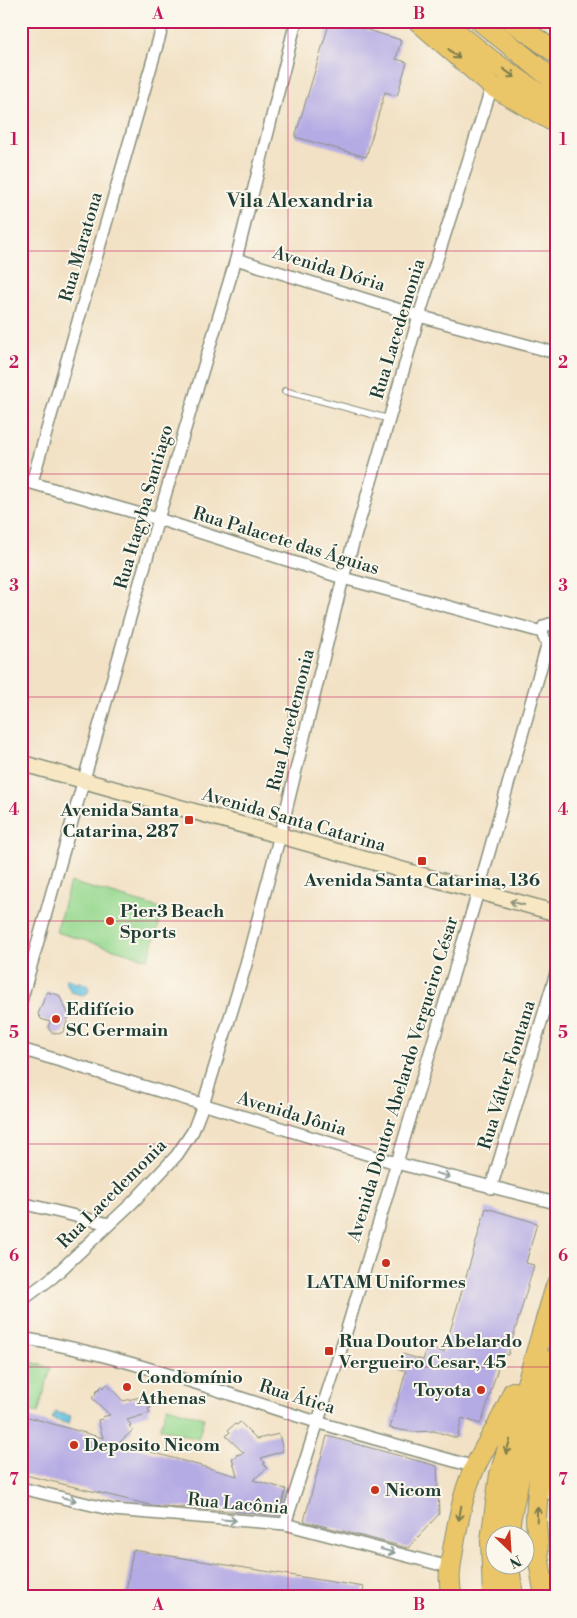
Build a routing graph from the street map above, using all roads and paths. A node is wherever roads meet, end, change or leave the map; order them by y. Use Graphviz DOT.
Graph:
graph roads {
  1 [pos="164,21"];
  2 [pos="296,21"];
  3 [pos="418,21"];
  4 [pos="443,21"];
  5 [pos="480,21"];
  6 [pos="512,21"];
  7 [pos="556,53"];
  8 [pos="556,82"];
  9 [pos="492,86"];
  10 [pos="548,101"];
  11 [pos="556,123"];
  12 [pos="236,259"];
  13 [pos="419,316"];
  14 [pos="556,353"];
  15 [pos="285,391"];
  16 [pos="390,419"];
  17 [pos="26,481"];
  18 [pos="158,519"];
  19 [pos="344,578"];
  20 [pos="555,621"];
  21 [pos="549,638"];
  22 [pos="21,763"];
  23 [pos="83,781"];
  24 [pos="280,835"];
  25 [pos="478,892"];
  26 [pos="556,914"];
  27 [pos="556,973"];
  28 [pos="21,1001"];
  29 [pos="21,1048"];
  30 [pos="203,1105"];
  31 [pos="396,1162"];
  32 [pos="491,1188"];
  33 [pos="21,1203"];
  34 [pos="556,1203"];
  35 [pos="109,1224"];
  36 [pos="556,1286"];
  37 [pos="21,1300"];
  38 [pos="556,1335"];
  39 [pos="21,1338"];
  40 [pos="541,1360"];
  41 [pos="317,1422"];
  42 [pos="475,1467"];
  43 [pos="21,1488"];
  44 [pos="547,1491"];
  45 [pos="285,1524"];
  46 [pos="510,1526"];
  47 [pos="449,1567"];
  48 [pos="510,1576"];
  49 [pos="452,1597"];
  50 [pos="493,1597"];
  51 [pos="513,1597"];
  52 [pos="545,1597"];
  1 -- 17 [label="street, Rua Maratona"];
  2 -- 12 [label="street, Rua Itagyba Santiago"];
  3 -- 9 [label="highway, one-way"];
  4 -- 10 [label="highway, one-way"];
  5 -- 8 [label="highway"];
  6 -- 7 [label="highway"];
  9 -- 11 [label="highway"];
  9 -- 13 [label="street, Rua Lacedemonia"];
  12 -- 13 [label="street, Avenida Dória"];
  12 -- 18 [label="street, Rua Itagyba Santiago"];
  13 -- 14 [label="street, Avenida Dória"];
  13 -- 16 [label="street, Rua Lacedemonia"];
  15 -- 16 [label="lane"];
  16 -- 19 [label="street, Rua Lacedemonia"];
  17 -- 18 [label="street, Rua Palacete das Águias"];
  18 -- 19 [label="street, Rua Palacete das Águias"];
  18 -- 23 [label="street, Rua Itagyba Santiago"];
  19 -- 21 [label="street, Rua Palacete das Águias"];
  19 -- 24 [label="street, Rua Lacedemonia"];
  20 -- 21 [label="street"];
  21 -- 25 [label="street, Avenida Doutor Abelardo Vergueiro César"];
  22 -- 23 [label="street, Avenida Santa Catarina"];
  23 -- 24 [label="street, Avenida Santa Catarina"];
  23 -- 28 [label="street, Rua Itagyba Santiago"];
  24 -- 25 [label="street, Avenida Santa Catarina"];
  24 -- 30 [label="street, Rua Lacedemonia"];
  26 -- 25 [label="street, Avenida Santa Catarina, one-way"];
  25 -- 31 [label="street, Avenida Doutor Abelardo Vergueiro César"];
  27 -- 32 [label="street, Rua Válter Fontana"];
  29 -- 30 [label="street, Avenida Jônia"];
  30 -- 31 [label="street, Avenida Jônia"];
  30 -- 35 [label="street, Rua Lacedemonia"];
  31 -- 32 [label="street, Avenida Jônia, one-way"];
  31 -- 41 [label="street, Avenida Doutor Abelardo Vergueiro César"];
  32 -- 34 [label="street, Avenida Jônia"];
  33 -- 35 [label="street"];
  35 -- 37 [label="street, Rua Lacedemonia"];
  36 -- 40 [label="highway"];
  38 -- 40 [label="highway"];
  39 -- 41 [label="street, Rua Ática"];
  40 -- 42 [label="highway"];
  40 -- 44 [label="highway"];
  40 -- 46 [label="highway"];
  40 -- 50 [label="highway, one-way"];
  41 -- 42 [label="street, Rua Ática"];
  41 -- 45 [label="street, Avenida Doutor Abelardo Vergueiro César"];
  42 -- 47 [label="highway, one-way"];
  43 -- 45 [label="street, Rua Lacônia, one-way"];
  52 -- 44 [label="highway, one-way"];
  45 -- 47 [label="street, Rua Lacônia, one-way"];
  47 -- 49 [label="highway"];
  48 -- 51 [label="highway"];
}
